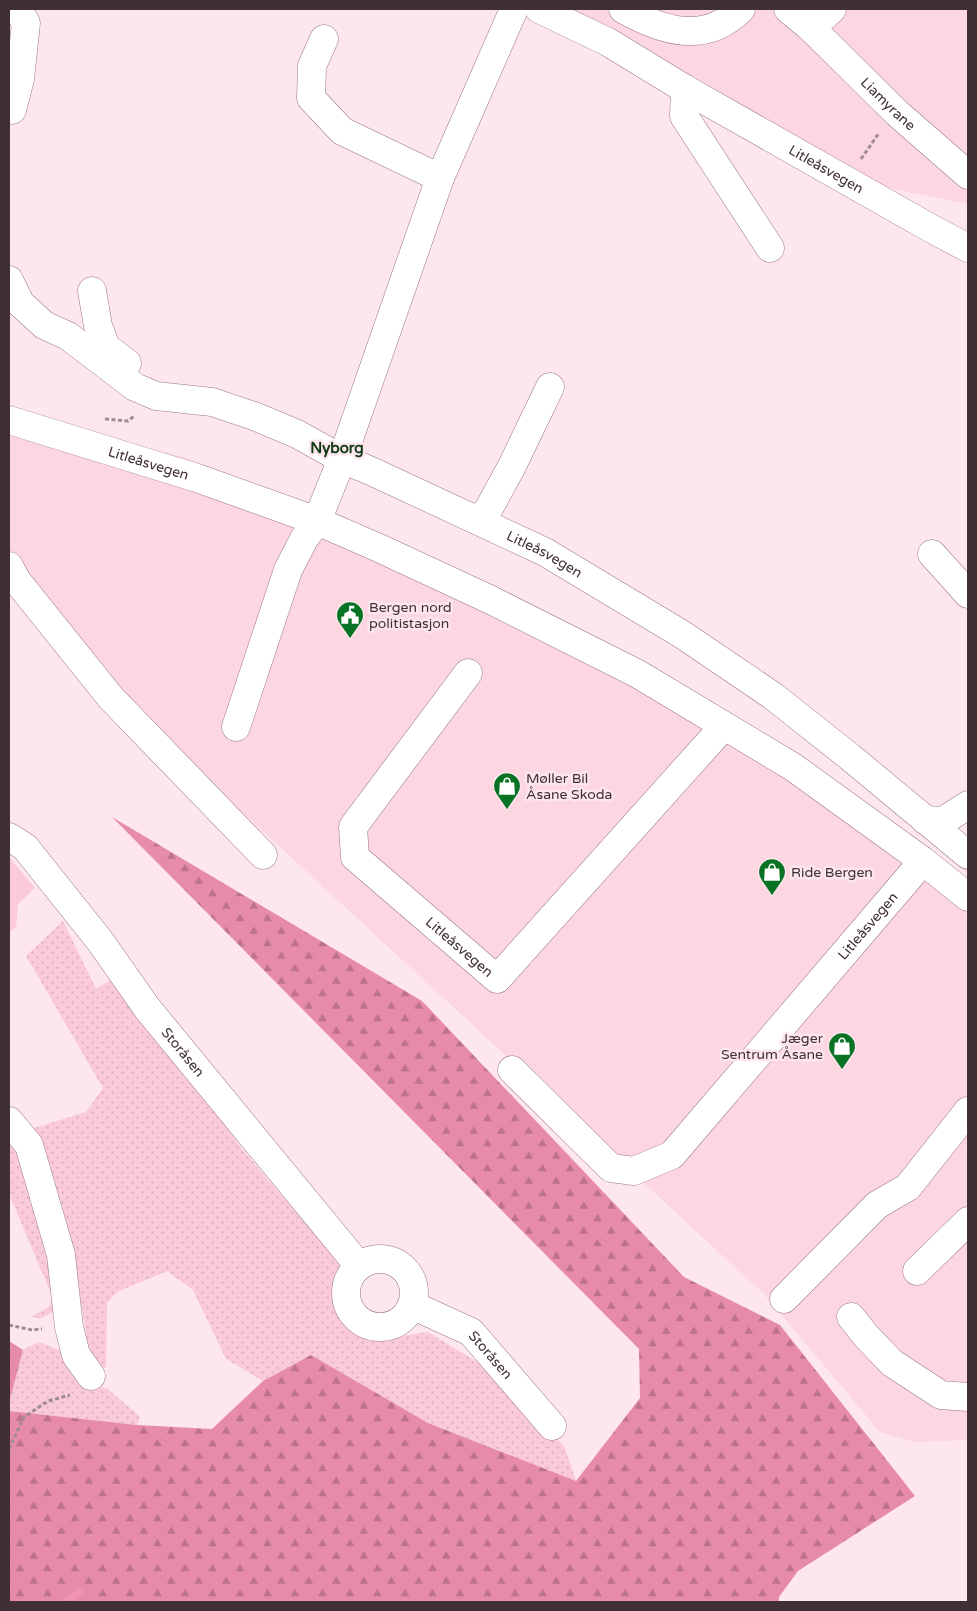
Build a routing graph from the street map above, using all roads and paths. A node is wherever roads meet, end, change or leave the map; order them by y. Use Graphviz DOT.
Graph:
graph roads {
  1 [pos="13,9"];
  2 [pos="514,9"];
  3 [pos="539,9"];
  4 [pos="623,9"];
  5 [pos="741,9"];
  6 [pos="788,9"];
  7 [pos="832,9"];
  8 [pos="810,28"];
  9 [pos="324,39"];
  10 [pos="686,89"];
  11 [pos="12,110"];
  12 [pos="880,132"];
  13 [pos="968,175"];
  14 [pos="440,178"];
  15 [pos="846,179"];
  16 [pos="770,248"];
  17 [pos="968,248"];
  18 [pos="9,280"];
  19 [pos="92,291"];
  20 [pos="550,387"];
  21 [pos="156,396"];
  22 [pos="184,399"];
  23 [pos="99,418"];
  24 [pos="9,420"];
  25 [pos="342,459"];
  26 [pos="477,520"];
  27 [pos="317,521"];
  28 [pos="932,554"];
  29 [pos="9,566"];
  30 [pos="968,594"];
  31 [pos="468,673"];
  32 [pos="724,726"];
  33 [pos="236,727"];
  34 [pos="968,805"];
  35 [pos="925,820"];
  36 [pos="9,837"];
  37 [pos="263,855"];
  38 [pos="968,855"];
  39 [pos="923,861"];
  40 [pos="968,897"];
  41 [pos="512,1070"];
  42 [pos="968,1114"];
  43 [pos="9,1120"];
  44 [pos="968,1222"];
  45 [pos="358,1266"];
  46 [pos="917,1270"];
  47 [pos="784,1300"];
  48 [pos="412,1305"];
  49 [pos="851,1317"];
  50 [pos="9,1325"];
  51 [pos="69,1328"];
  52 [pos="91,1376"];
  53 [pos="968,1397"];
  54 [pos="552,1426"];
  55 [pos="9,1449"];
  1 -- 11 [label="street"];
  2 -- 14 [label="street"];
  3 -- 10 [label="street, Litleåsvegen"];
  4 -- 5 [label="street"];
  6 -- 8 [label="street, Liamyrane"];
  7 -- 8 [label="street"];
  8 -- 13 [label="street, Liamyrane"];
  9 -- 14 [label="street"];
  10 -- 15 [label="street, Litleåsvegen"];
  10 -- 16 [label="street"];
  12 -- 15 [label="path"];
  14 -- 25 [label="street"];
  15 -- 17 [label="street, Litleåsvegen"];
  18 -- 21 [label="street, Litleåsvegen"];
  19 -- 22 [label="street"];
  20 -- 26 [label="street"];
  21 -- 22 [label="street, Litleåsvegen"];
  21 -- 23 [label="path"];
  22 -- 25 [label="street, Litleåsvegen"];
  24 -- 27 [label="street, Litleåsvegen"];
  25 -- 26 [label="street, Litleåsvegen"];
  25 -- 27 [label="street"];
  26 -- 35 [label="street, Litleåsvegen"];
  27 -- 32 [label="street, Litleåsvegen"];
  27 -- 33 [label="street"];
  28 -- 30 [label="street"];
  29 -- 37 [label="street"];
  31 -- 32 [label="street, Litleåsvegen"];
  32 -- 39 [label="street, Litleåsvegen"];
  34 -- 35 [label="street"];
  35 -- 38 [label="street, Litleåsvegen"];
  36 -- 45 [label="street, Storåsen"];
  39 -- 40 [label="street, Litleåsvegen"];
  39 -- 41 [label="street, Litleåsvegen"];
  42 -- 47 [label="street"];
  43 -- 51 [label="street"];
  44 -- 46 [label="street"];
  45 -- 48 [label="street"];
  45 -- 48 [label="street"];
  48 -- 54 [label="street, Storåsen"];
  49 -- 53 [label="street"];
  50 -- 51 [label="path"];
  51 -- 52 [label="street"];
  52 -- 55 [label="path"];
}
